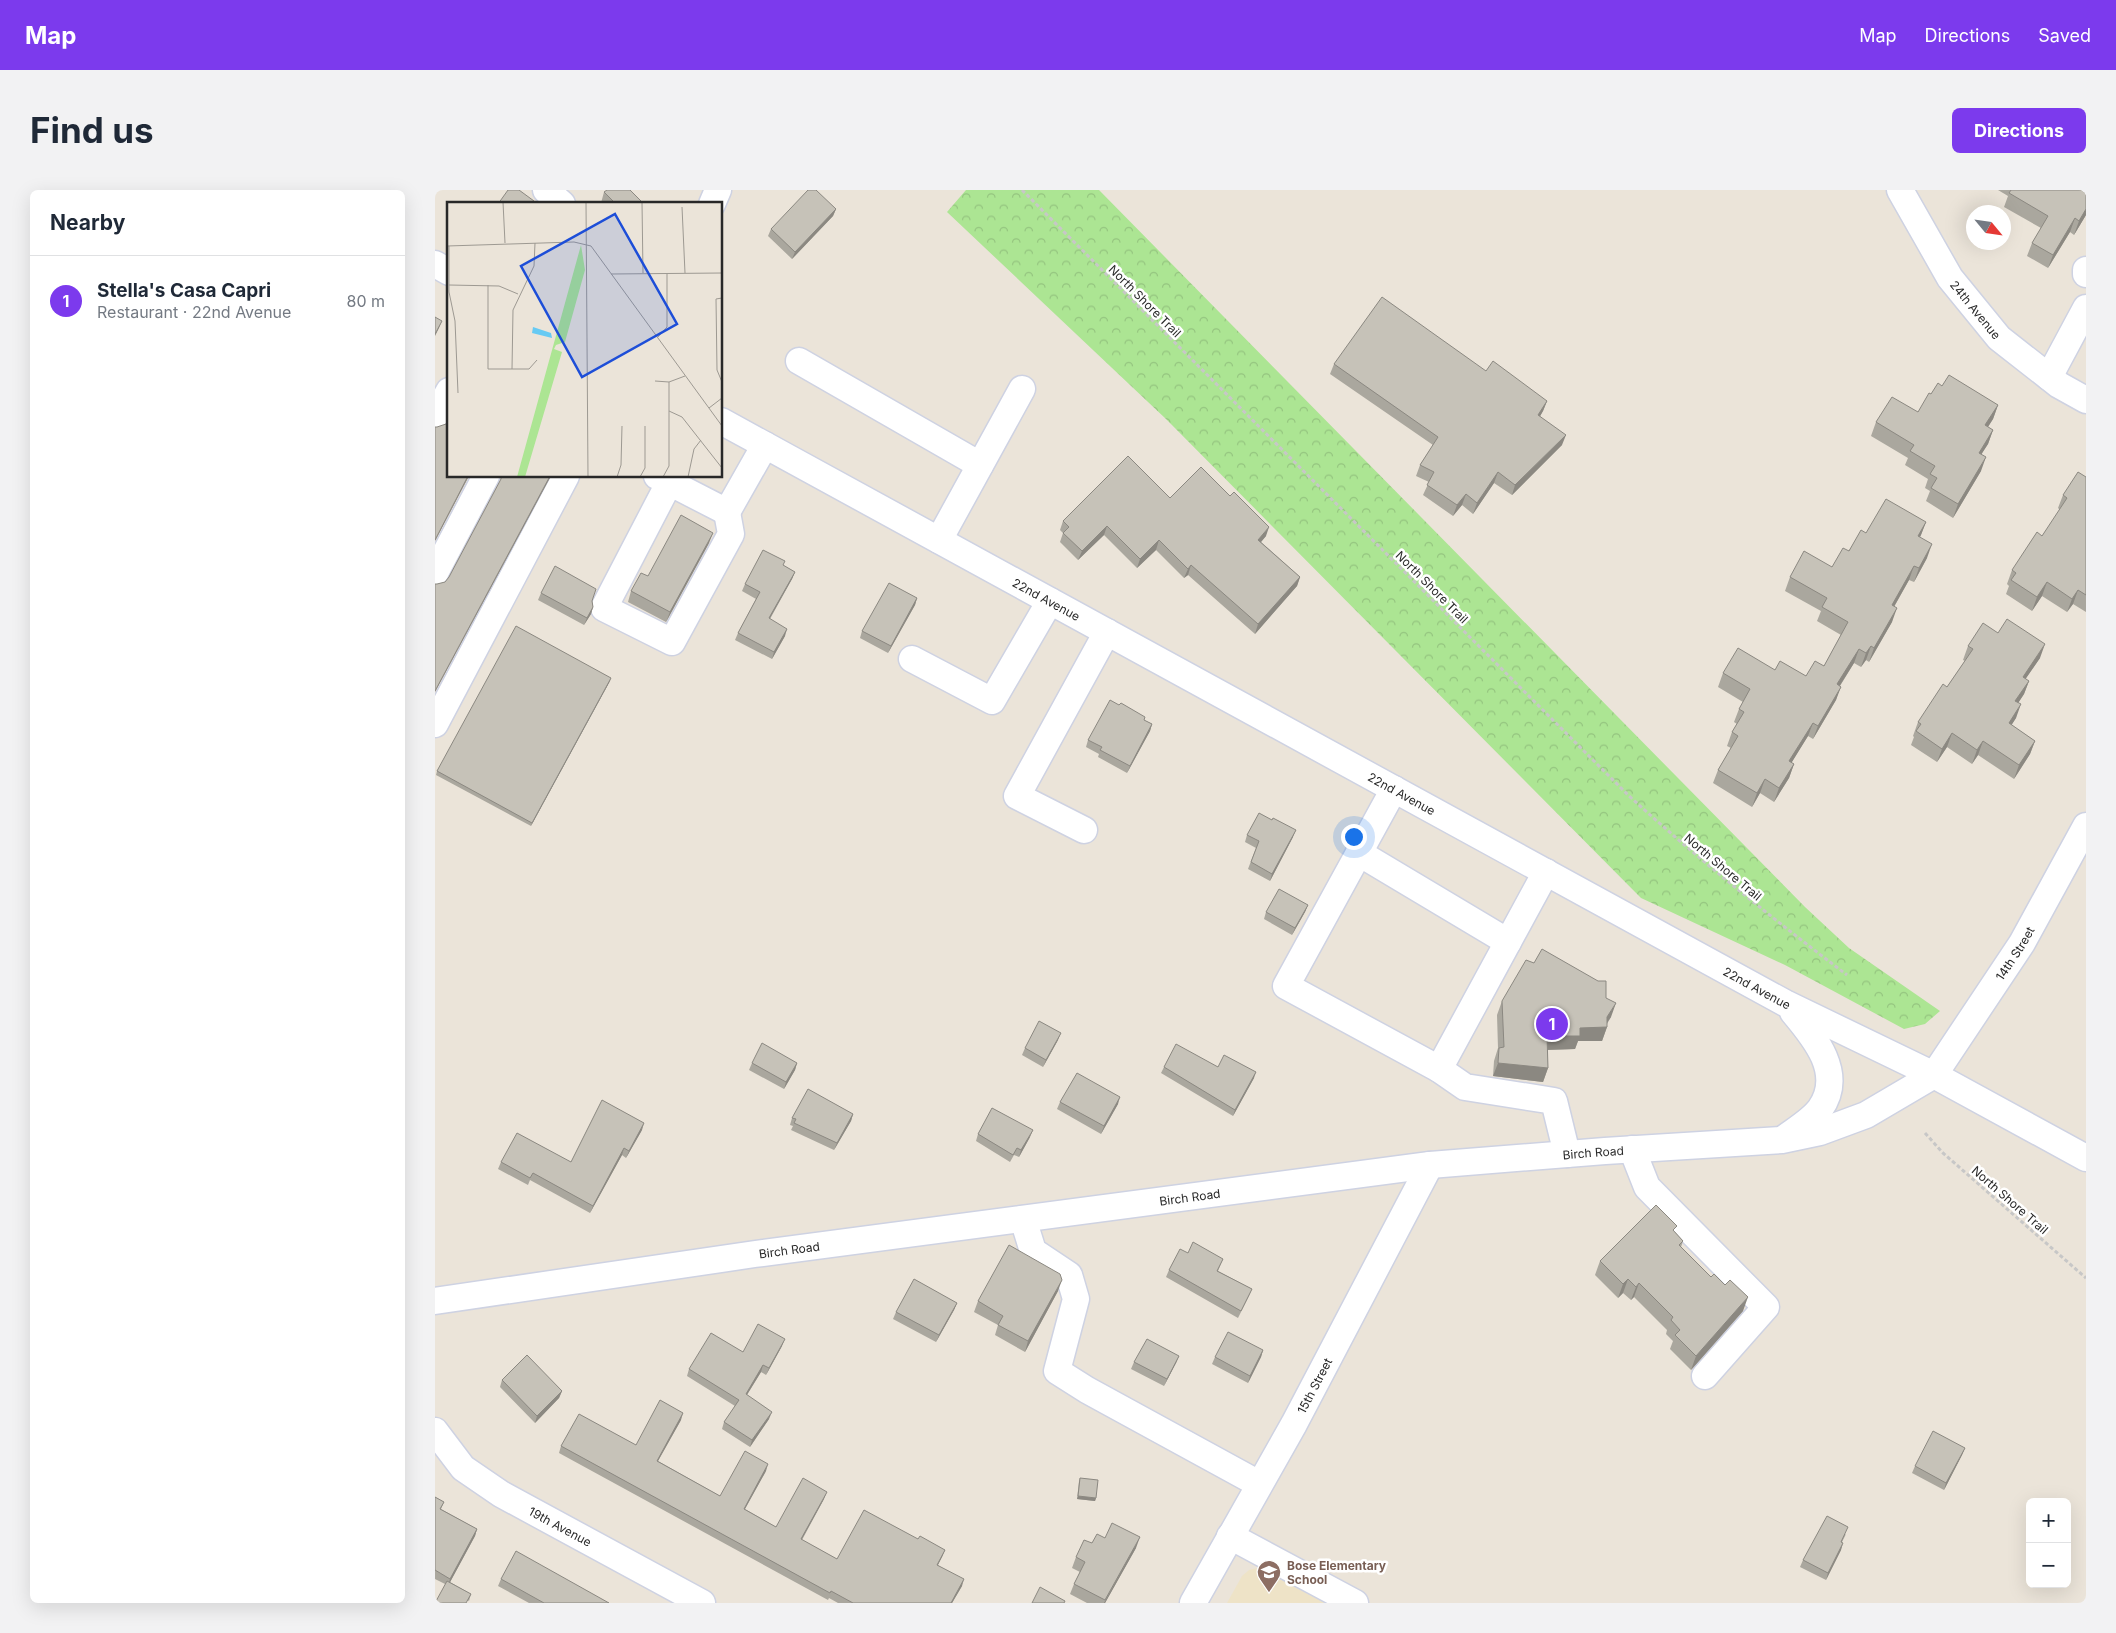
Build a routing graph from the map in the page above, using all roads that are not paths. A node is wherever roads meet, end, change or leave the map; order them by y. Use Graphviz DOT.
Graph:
graph roads {
  1 [pos="545,190"];
  2 [pos="577,190"];
  3 [pos="718,190"];
  4 [pos="1900,190"];
  5 [pos="560,202"];
  6 [pos="568,202"];
  7 [pos="713,202"];
  8 [pos="435,264"];
  9 [pos="447,271"];
  10 [pos="2086,308"];
  11 [pos="799,361"];
  12 [pos="2049,377"];
  13 [pos="1022,389"];
  14 [pos="447,395"];
  15 [pos="2086,400"];
  16 [pos="435,416"];
  17 [pos="723,422"];
  18 [pos="765,445"];
  19 [pos="980,465"];
  20 [pos="485,478"];
  21 [pos="565,478"];
  22 [pos="663,480"];
  23 [pos="727,512"];
  24 [pos="939,540"];
  25 [pos="435,573"];
  26 [pos="1050,601"];
  27 [pos="1107,632"];
  28 [pos="912,659"];
  29 [pos="435,724"];
  30 [pos="1394,789"];
  31 [pos="2086,826"];
  32 [pos="1084,830"];
  33 [pos="1359,853"];
  34 [pos="1546,872"];
  35 [pos="1507,942"];
  36 [pos="1785,1003"];
  37 [pos="1439,1069"];
  38 [pos="1934,1075"];
  39 [pos="1782,1140"];
  40 [pos="1632,1149"];
  41 [pos="1567,1154"];
  42 [pos="2086,1158"];
  43 [pos="1431,1165"];
  44 [pos="1023,1219"];
  45 [pos="435,1300"];
  46 [pos="1705,1376"];
  47 [pos="435,1431"];
  48 [pos="1259,1484"];
  49 [pos="1230,1536"];
  50 [pos="702,1603"];
  51 [pos="1193,1603"];
  52 [pos="1355,1603"];
  1 -- 5 [label="street"];
  2 -- 6 [label="street"];
  3 -- 7 [label="street"];
  4 -- 12 [label="street, 24th Avenue"];
  8 -- 9 [label="street"];
  10 -- 12 [label="street"];
  11 -- 19 [label="street"];
  12 -- 15 [label="street, 24th Avenue"];
  13 -- 19 [label="street"];
  14 -- 16 [label="street"];
  17 -- 18 [label="street, 22nd Avenue"];
  18 -- 23 [label="street"];
  18 -- 24 [label="street, 22nd Avenue"];
  19 -- 24 [label="street"];
  20 -- 25 [label="street"];
  21 -- 29 [label="street"];
  22 -- 23 [label="street"];
  22 -- 23 [label="street"];
  24 -- 26 [label="street, 22nd Avenue"];
  26 -- 27 [label="street, 22nd Avenue"];
  26 -- 28 [label="street"];
  27 -- 30 [label="street, 22nd Avenue"];
  27 -- 32 [label="street"];
  30 -- 33 [label="street"];
  30 -- 34 [label="street, 22nd Avenue"];
  31 -- 38 [label="street, 14th Street"];
  33 -- 35 [label="street"];
  33 -- 37 [label="street"];
  34 -- 35 [label="street"];
  34 -- 36 [label="street, 22nd Avenue"];
  35 -- 37 [label="street"];
  36 -- 38 [label="street, 22nd Avenue"];
  36 -- 39 [label="street"];
  37 -- 41 [label="street"];
  38 -- 39 [label="street, Birch Road"];
  38 -- 42 [label="street, 22nd Avenue"];
  39 -- 40 [label="street, Birch Road"];
  40 -- 41 [label="street, Birch Road"];
  40 -- 46 [label="street"];
  41 -- 43 [label="street, Birch Road"];
  43 -- 44 [label="street, Birch Road"];
  43 -- 48 [label="street, 15th Street"];
  44 -- 45 [label="street, Birch Road"];
  44 -- 48 [label="street"];
  47 -- 50 [label="street, 19th Avenue"];
  48 -- 49 [label="street, 15th Street"];
  49 -- 51 [label="street, 15th Street"];
  49 -- 52 [label="street"];
}
